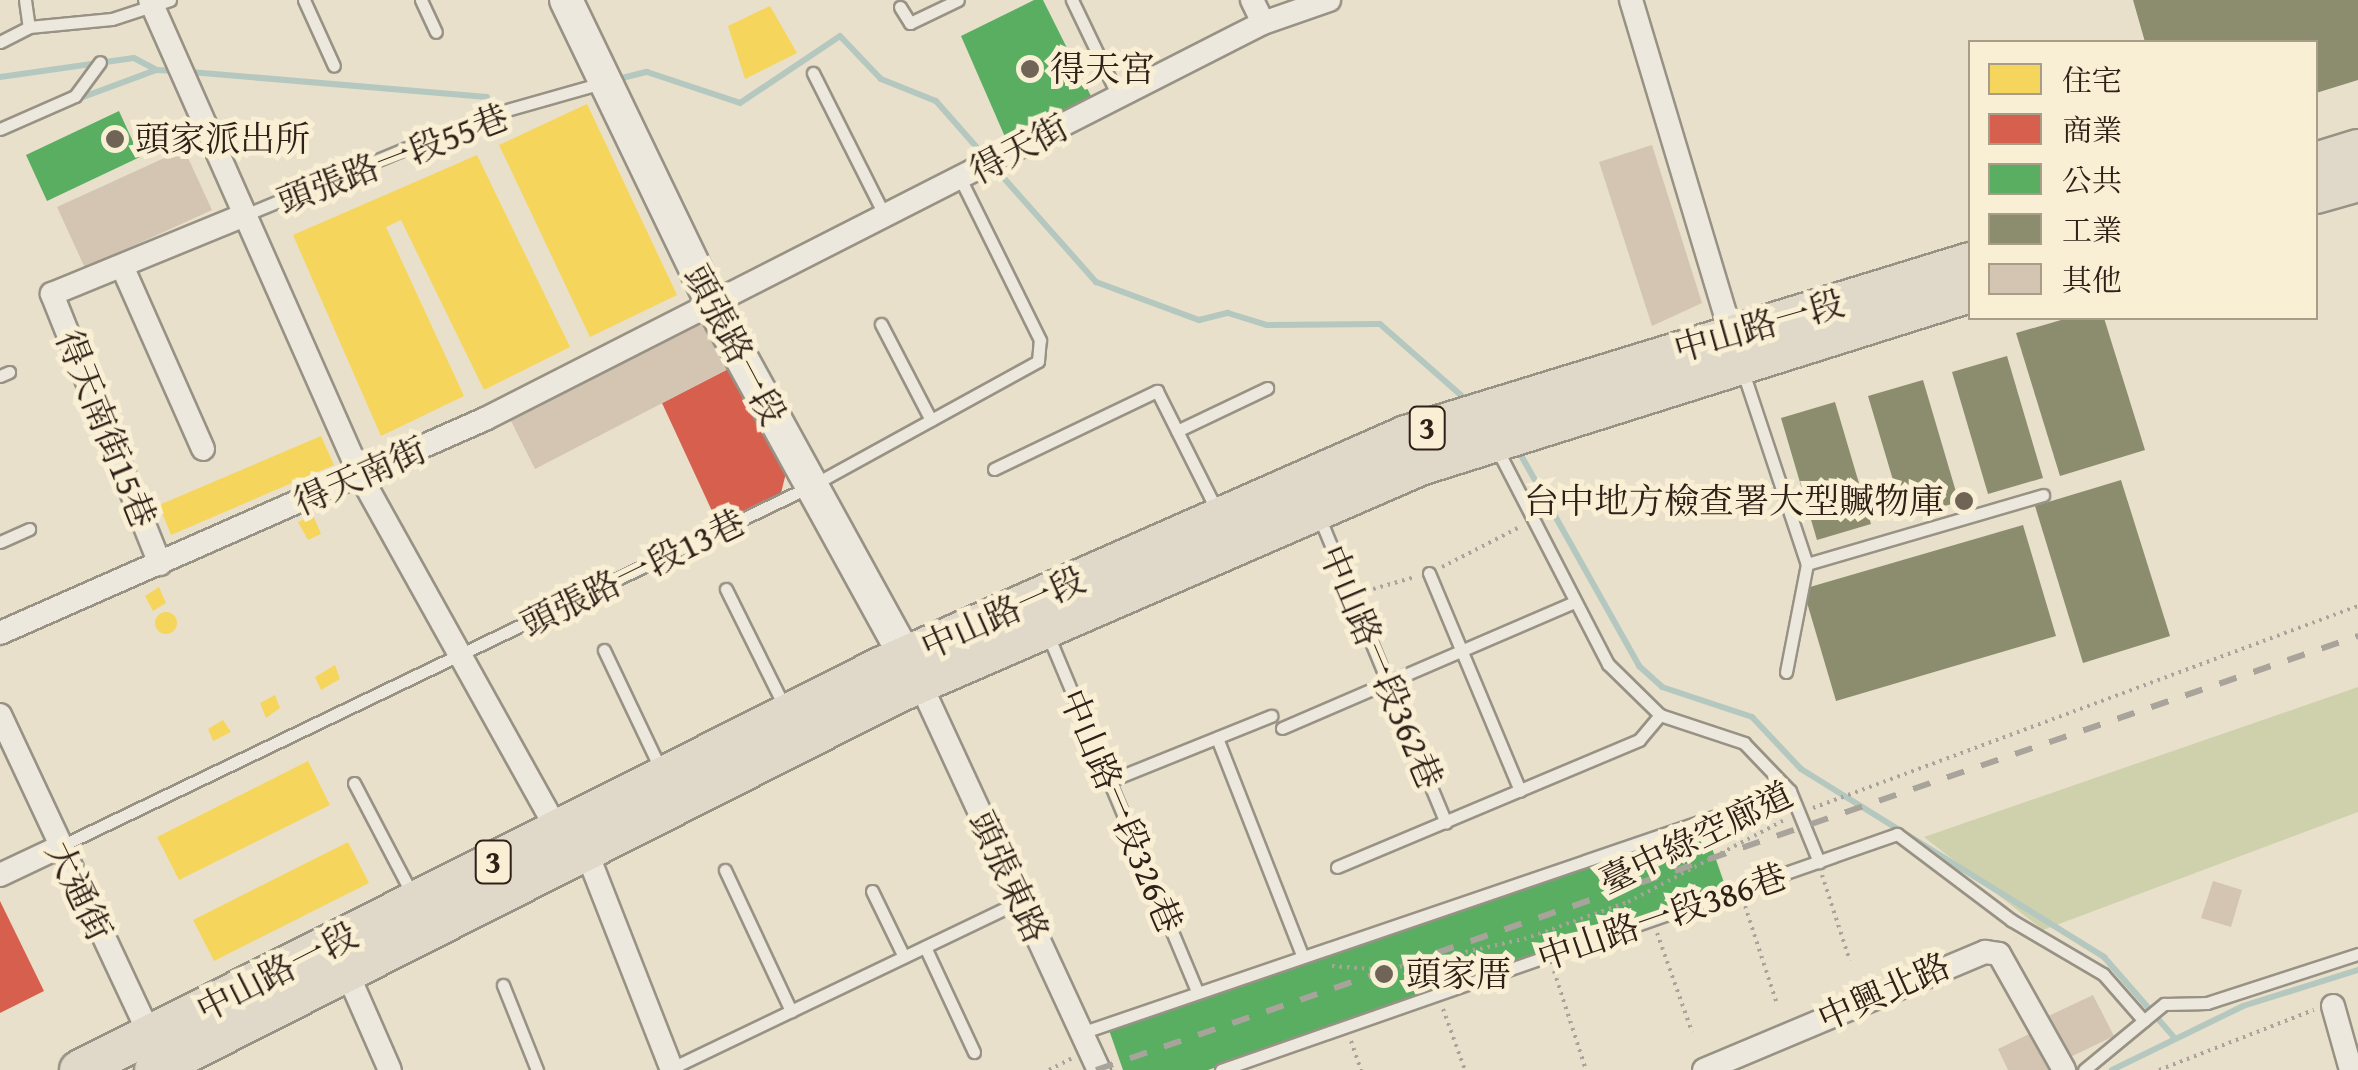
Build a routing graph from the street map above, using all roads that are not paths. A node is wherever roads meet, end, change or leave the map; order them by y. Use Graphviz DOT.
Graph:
graph roads {
  1 [pos="24,0"];
  2 [pos="304,0"];
  3 [pos="422,0"];
  4 [pos="566,0"];
  5 [pos="958,0"];
  6 [pos="1072,0"];
  7 [pos="1252,0"];
  8 [pos="1329,0"];
  9 [pos="1632,0"];
  10 [pos="157,2"];
  11 [pos="900,8"];
  12 [pos="1263,24"];
  13 [pos="29,27"];
  14 [pos="436,32"];
  15 [pos="0,42"];
  16 [pos="100,62"];
  17 [pos="334,66"];
  18 [pos="813,73"];
  19 [pos="599,84"];
  20 [pos="1118,96"];
  21 [pos="197,122"];
  22 [pos="0,130"];
  23 [pos="143,145"];
  24 [pos="2358,149"];
  25 [pos="2318,161"];
  26 [pos="961,180"];
  27 [pos="2358,182"];
  28 [pos="2318,193"];
  29 [pos="245,215"];
  30 [pos="886,219"];
  31 [pos="1968,263"];
  32 [pos="122,266"];
  33 [pos="1968,294"];
  34 [pos="714,308"];
  35 [pos="882,324"];
  36 [pos="1735,348"];
  37 [pos="1267,388"];
  38 [pos="930,420"];
  39 [pos="1178,432"];
  40 [pos="1493,440"];
  41 [pos="204,449"];
  42 [pos="994,469"];
  43 [pos="361,476"];
  44 [pos="810,486"];
  45 [pos="2043,495"];
  46 [pos="1316,510"];
  47 [pos="1221,519"];
  48 [pos="29,529"];
  49 [pos="0,542"];
  50 [pos="160,564"];
  51 [pos="1807,564"];
  52 [pos="1429,573"];
  53 [pos="726,589"];
  54 [pos="1574,602"];
  55 [pos="1046,630"];
  56 [pos="0,633"];
  57 [pos="604,650"];
  58 [pos="1461,650"];
  59 [pos="456,660"];
  60 [pos="913,669"];
  61 [pos="1786,672"];
  62 [pos="1388,682"];
  63 [pos="787,712"];
  64 [pos="0,715"];
  65 [pos="1660,715"];
  66 [pos="1271,716"];
  67 [pos="1282,728"];
  68 [pos="1216,738"];
  69 [pos="663,774"];
  70 [pos="1108,781"];
  71 [pos="354,783"];
  72 [pos="1790,790"];
  73 [pos="1520,792"];
  74 [pos="1446,822"];
  75 [pos="571,839"];
  76 [pos="57,848"];
  77 [pos="1819,862"];
  78 [pos="1336,867"];
  79 [pos="725,870"];
  80 [pos="0,875"];
  81 [pos="872,892"];
  82 [pos="416,901"];
  83 [pos="1020,901"];
  84 [pos="925,947"];
  85 [pos="1301,952"];
  86 [pos="2358,954"];
  87 [pos="904,957"];
  88 [pos="346,970"];
  89 [pos="503,985"];
  90 [pos="1197,991"];
  91 [pos="2333,1006"];
  92 [pos="790,1011"];
  93 [pos="2144,1022"];
  94 [pos="1090,1051"];
  95 [pos="974,1052"];
  96 [pos="156,1057"];
  97 [pos="672,1069"];
  98 [pos="79,1070"];
  99 [pos="390,1070"];
  100 [pos="538,1070"];
  101 [pos="1221,1070"];
  102 [pos="1704,1070"];
  103 [pos="2064,1070"];
  104 [pos="2084,1070"];
  105 [pos="2351,1070"];
  1 -- 13 [label="lane"];
  2 -- 17 [label="lane"];
  3 -- 14 [label="lane"];
  4 -- 19 [label="street, 頭張路一段"];
  5 -- 11 [label="lane"];
  6 -- 20 [label="lane"];
  7 -- 12 [label="street"];
  8 -- 12 [label="street, 得天街"];
  9 -- 36 [label="street"];
  10 -- 13 [label="lane"];
  10 -- 21 [label="street"];
  12 -- 20 [label="street, 得天街"];
  13 -- 15 [label="lane"];
  16 -- 22 [label="lane"];
  18 -- 30 [label="lane"];
  19 -- 29 [label="lane, 頭張路一段55巷"];
  19 -- 34 [label="street, 頭張路一段"];
  20 -- 26 [label="street, 得天街"];
  21 -- 23 [label="lane"];
  21 -- 29 [label="street"];
  24 -- 25 [label="main road"];
  26 -- 30 [label="street, 得天街"];
  26 -- 38 [label="lane, 頭張路一段13巷"];
  27 -- 28 [label="main road"];
  29 -- 32 [label="street"];
  29 -- 43 [label="street"];
  30 -- 34 [label="street, 得天街"];
  31 -- 36 [label="main road, 中山路一段 / 3"];
  32 -- 41 [label="street"];
  32 -- 50 [label="street, 得天南街15巷"];
  33 -- 36 [label="main road, 中山路一段 / 3"];
  34 -- 43 [label="street, 得天南街"];
  34 -- 44 [label="street, 頭張路一段"];
  35 -- 38 [label="lane"];
  36 -- 40 [label="main road, 中山路一段 / 3"];
  36 -- 47 [label="main road, 中山路一段 / 3"];
  36 -- 51 [label="lane"];
  37 -- 39 [label="lane"];
  38 -- 44 [label="lane, 頭張路一段13巷"];
  39 -- 42 [label="lane"];
  39 -- 47 [label="lane"];
  40 -- 46 [label="main road, 中山路一段 / 3"];
  40 -- 54 [label="lane, 中山路一段386巷"];
  43 -- 50 [label="street, 得天南街"];
  43 -- 59 [label="street"];
  44 -- 59 [label="lane, 頭張路一段13巷"];
  44 -- 60 [label="street, 頭張路一段"];
  45 -- 51 [label="lane"];
  46 -- 55 [label="main road, 中山路一段 / 3"];
  46 -- 62 [label="lane, 中山路一段362巷"];
  47 -- 60 [label="main road, 中山路一段 / 3"];
  48 -- 49 [label="lane"];
  50 -- 56 [label="street, 得天南街"];
  51 -- 61 [label="lane"];
  52 -- 58 [label="lane"];
  53 -- 63 [label="lane"];
  54 -- 58 [label="lane"];
  54 -- 65 [label="lane, 中山路一段386巷"];
  55 -- 60 [label="main road, 中山路一段 / 3"];
  55 -- 70 [label="lane, 中山路一段326巷"];
  57 -- 69 [label="lane"];
  58 -- 62 [label="lane"];
  58 -- 73 [label="lane"];
  59 -- 75 [label="street"];
  59 -- 76 [label="lane, 頭張路一段13巷"];
  60 -- 63 [label="main road, 中山路一段 / 3"];
  60 -- 75 [label="main road, 中山路一段 / 3"];
  60 -- 83 [label="street, 頭張東路"];
  62 -- 67 [label="lane"];
  62 -- 74 [label="lane, 中山路一段362巷"];
  63 -- 69 [label="main road, 中山路一段 / 3"];
  64 -- 76 [label="street, 大通街"];
  65 -- 72 [label="lane, 中山路一段386巷"];
  65 -- 73 [label="lane"];
  66 -- 68 [label="lane"];
  68 -- 70 [label="lane"];
  68 -- 85 [label="lane"];
  69 -- 75 [label="main road, 中山路一段 / 3"];
  70 -- 90 [label="lane, 中山路一段326巷"];
  71 -- 82 [label="lane"];
  72 -- 77 [label="lane, 中山路一段386巷"];
  72 -- 85 [label="lane"];
  73 -- 74 [label="lane"];
  74 -- 78 [label="lane"];
  75 -- 82 [label="main road, 中山路一段 / 3"];
  75 -- 88 [label="main road, 中山路一段 / 3"];
  75 -- 97 [label="street"];
  76 -- 80 [label="street"];
  76 -- 96 [label="street, 大通街"];
  77 -- 93 [label="lane, 中山路一段386巷"];
  77 -- 101 [label="lane, 中山路一段386巷"];
  79 -- 92 [label="lane"];
  81 -- 87 [label="lane"];
  82 -- 96 [label="main road, 中山路一段 / 3"];
  83 -- 84 [label="lane"];
  83 -- 94 [label="street, 頭張東路"];
  84 -- 87 [label="lane"];
  84 -- 95 [label="lane"];
  85 -- 90 [label="lane"];
  86 -- 93 [label="lane"];
  87 -- 92 [label="lane"];
  88 -- 96 [label="main road, 中山路一段 / 3"];
  88 -- 99 [label="street"];
  89 -- 100 [label="lane"];
  90 -- 94 [label="lane"];
  91 -- 105 [label="street"];
  92 -- 97 [label="lane"];
  93 -- 104 [label="lane"];
  96 -- 98 [label="main road, 中山路一段 / 3"];
  102 -- 103 [label="street, 中興北路"];
}
